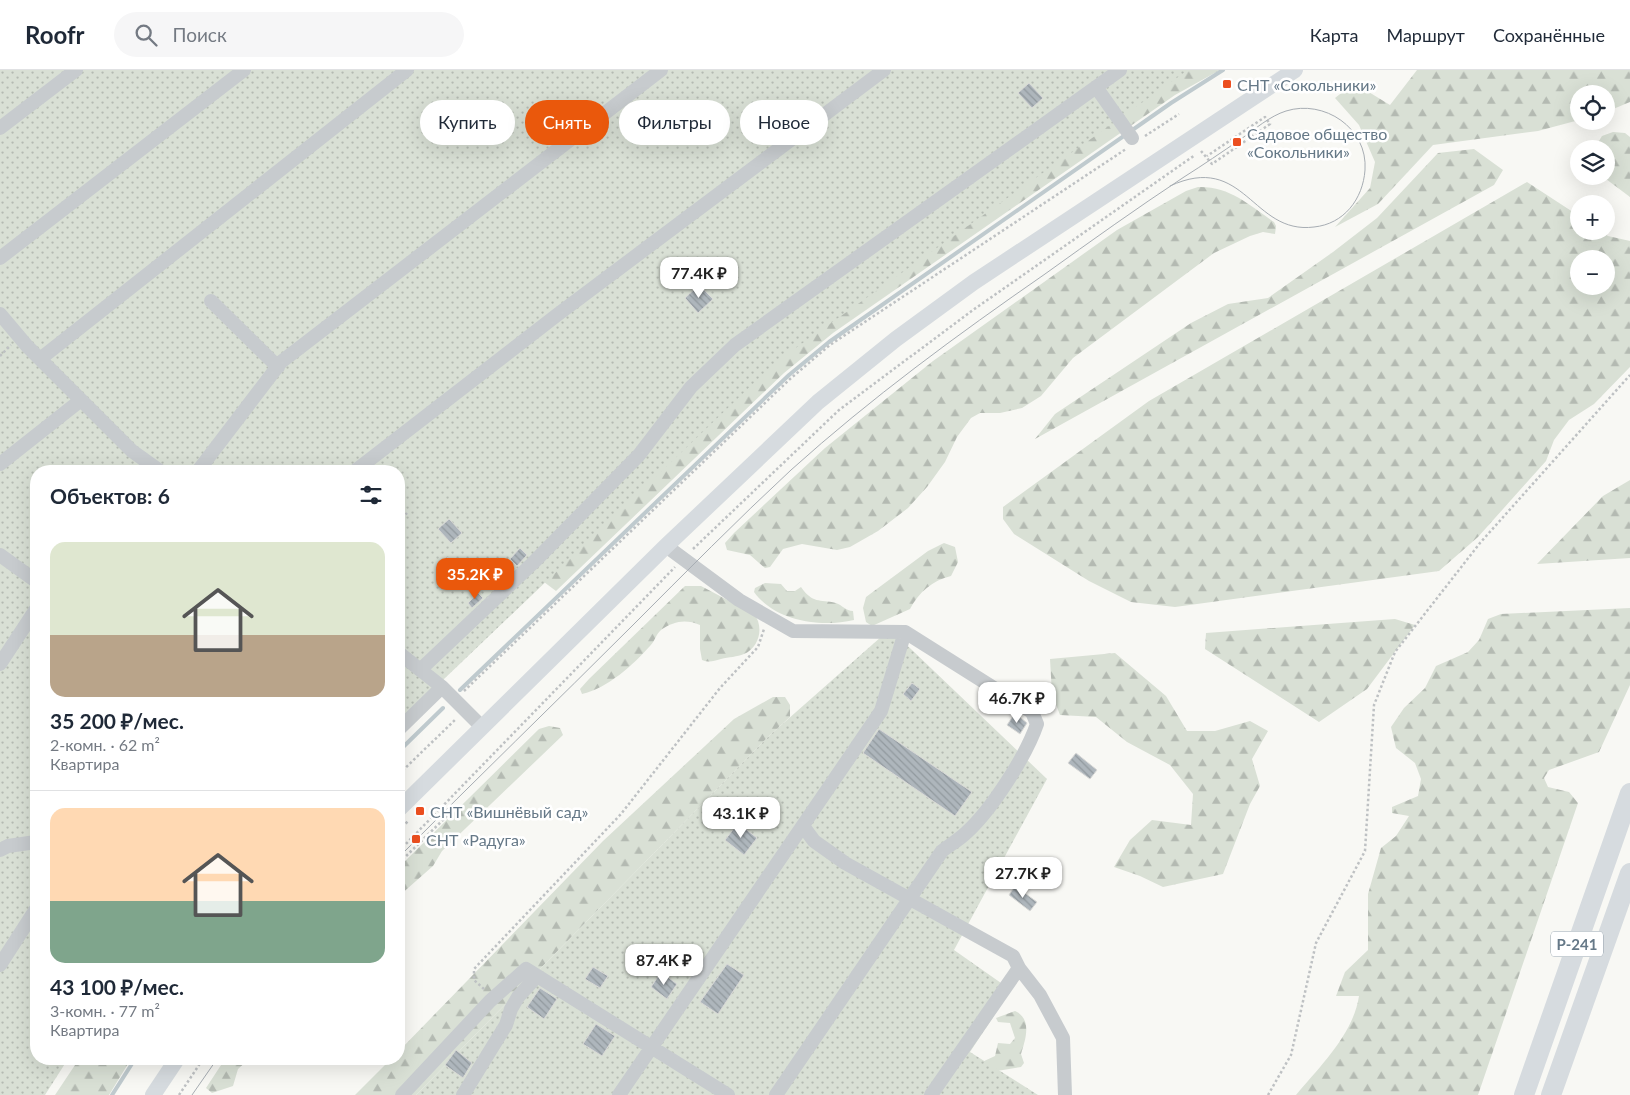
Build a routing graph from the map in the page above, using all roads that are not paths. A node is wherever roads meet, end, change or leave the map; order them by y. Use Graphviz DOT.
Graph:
graph roads {
  1 [pos="76,70"];
  2 [pos="244,70"];
  3 [pos="407,70"];
  4 [pos="662,70"];
  5 [pos="884,70"];
  6 [pos="1120,70"];
  7 [pos="1294,70"];
  8 [pos="1096,87"];
  9 [pos="0,128"];
  10 [pos="1134,141"];
  11 [pos="0,258"];
  12 [pos="210,301"];
  13 [pos="0,314"];
  14 [pos="0,326"];
  15 [pos="20,337"];
  16 [pos="40,359"];
  17 [pos="278,367"];
  18 [pos="81,400"];
  19 [pos="0,464"];
  20 [pos="152,465"];
  21 [pos="203,465"];
  22 [pos="363,465"];
  23 [pos="666,546"];
  24 [pos="0,555"];
  25 [pos="30,577"];
  26 [pos="30,618"];
  27 [pos="905,632"];
  28 [pos="405,659"];
  29 [pos="0,664"];
  30 [pos="420,670"];
  31 [pos="442,687"];
  32 [pos="405,724"];
  33 [pos="482,726"];
  34 [pos="1630,792"];
  35 [pos="405,803"];
  36 [pos="803,826"];
  37 [pos="30,843"];
  38 [pos="0,850"];
  39 [pos="1630,873"];
  40 [pos="909,898"];
  41 [pos="30,918"];
  42 [pos="0,965"];
  43 [pos="1018,968"];
  44 [pos="537,976"];
  45 [pos="651,1046"];
  46 [pos="174,1065"];
  47 [pos="154,1095"];
  48 [pos="402,1095"];
  49 [pos="462,1095"];
  50 [pos="619,1095"];
  51 [pos="728,1095"];
  52 [pos="776,1095"];
  53 [pos="932,1095"];
  54 [pos="1065,1095"];
  55 [pos="1524,1095"];
  56 [pos="1551,1095"];
  1 -- 9 [label="street"];
  2 -- 11 [label="street"];
  3 -- 16 [label="street"];
  4 -- 17 [label="street"];
  5 -- 22 [label="street"];
  6 -- 8 [label="street"];
  7 -- 23 [label="main road"];
  8 -- 10 [label="street"];
  8 -- 30 [label="street"];
  12 -- 17 [label="street"];
  13 -- 15 [label="street"];
  14 -- 15 [label="street"];
  15 -- 16 [label="street"];
  16 -- 18 [label="street"];
  17 -- 21 [label="street"];
  18 -- 19 [label="street"];
  18 -- 20 [label="street"];
  23 -- 27 [label="street"];
  23 -- 33 [label="main road"];
  24 -- 25 [label="street"];
  26 -- 29 [label="street"];
  27 -- 36 [label="street"];
  27 -- 40 [label="street"];
  28 -- 30 [label="street"];
  30 -- 31 [label="street"];
  31 -- 32 [label="street"];
  31 -- 33 [label="street"];
  33 -- 35 [label="main road"];
  34 -- 55 [label="highway, Р-241"];
  36 -- 40 [label="street"];
  36 -- 45 [label="street"];
  37 -- 38 [label="street"];
  39 -- 56 [label="highway, Р-241"];
  40 -- 43 [label="street"];
  40 -- 52 [label="street"];
  41 -- 42 [label="street"];
  43 -- 53 [label="street"];
  43 -- 54 [label="street"];
  44 -- 45 [label="street"];
  44 -- 48 [label="street"];
  44 -- 49 [label="street"];
  45 -- 50 [label="street"];
  45 -- 51 [label="street"];
  46 -- 47 [label="main road"];
}
